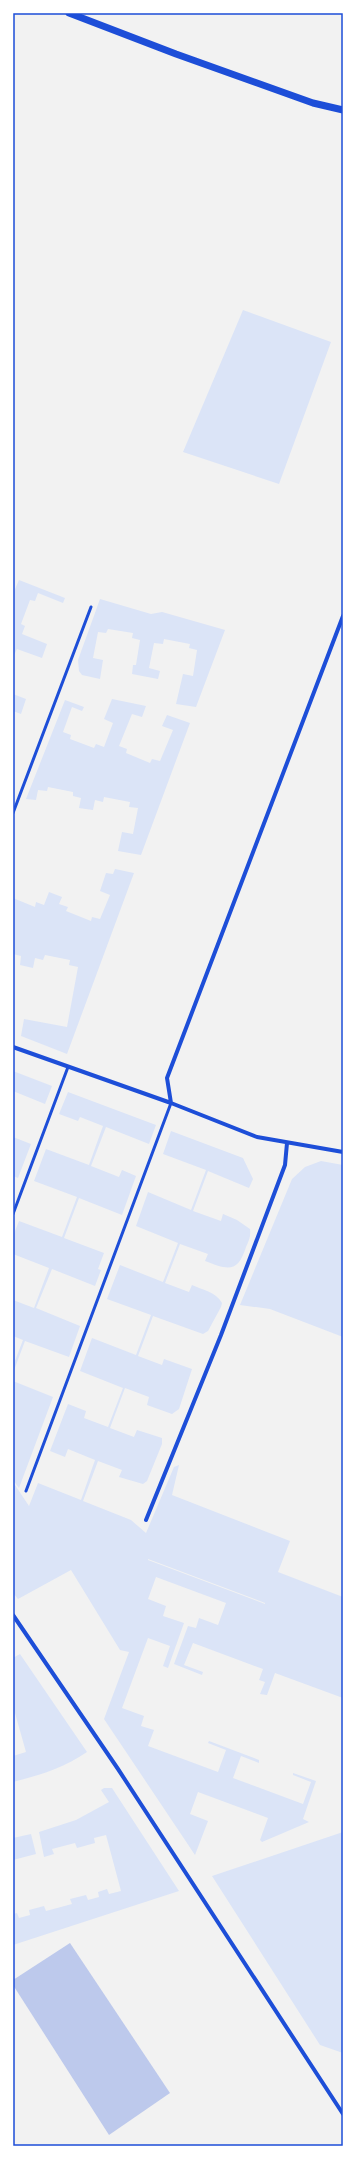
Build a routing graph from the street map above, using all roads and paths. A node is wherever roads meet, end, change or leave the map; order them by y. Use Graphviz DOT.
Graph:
graph roads {
  1 [pos="69,13"];
  2 [pos="80,15"];
  3 [pos="343,110"];
  4 [pos="91,606"];
  5 [pos="343,616"];
  6 [pos="13,813"];
  7 [pos="13,1047"];
  8 [pos="68,1067"];
  9 [pos="171,1103"];
  10 [pos="287,1144"];
  11 [pos="343,1152"];
  12 [pos="13,1214"];
  13 [pos="26,1492"];
  14 [pos="146,1520"];
  15 [pos="13,1615"];
  16 [pos="343,2114"];
  1 -- 2 [label="street"];
  2 -- 3 [label="street"];
  4 -- 6 [label="lane"];
  5 -- 9 [label="street"];
  7 -- 8 [label="street"];
  8 -- 9 [label="street"];
  8 -- 12 [label="lane"];
  9 -- 10 [label="street"];
  9 -- 13 [label="lane"];
  10 -- 11 [label="street"];
  10 -- 14 [label="street"];
  15 -- 16 [label="street"];
}
